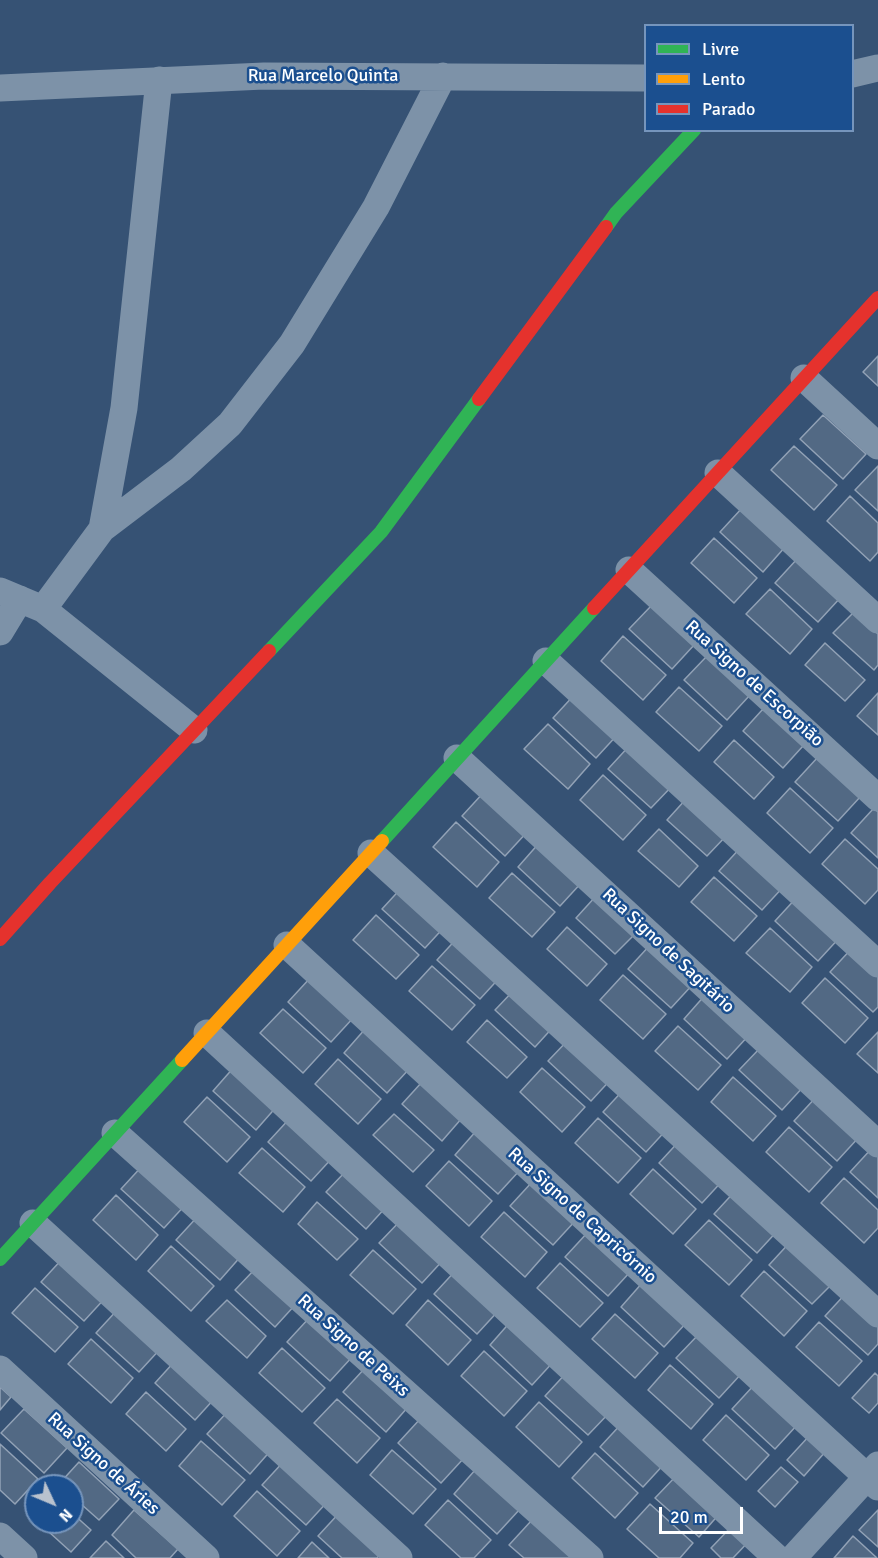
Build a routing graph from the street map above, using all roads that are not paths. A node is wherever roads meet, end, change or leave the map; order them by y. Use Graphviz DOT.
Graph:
graph roads {
  1 [pos="878,68"];
  2 [pos="854,74"];
  3 [pos="442,76"];
  4 [pos="644,78"];
  5 [pos="159,80"];
  6 [pos="0,88"];
  7 [pos="692,132"];
  8 [pos="878,298"];
  9 [pos="804,378"];
  10 [pos="878,446"];
  11 [pos="718,473"];
  12 [pos="102,529"];
  13 [pos="629,570"];
  14 [pos="21,600"];
  15 [pos="878,620"];
  16 [pos="0,632"];
  17 [pos="546,661"];
  18 [pos="194,730"];
  19 [pos="458,758"];
  20 [pos="878,798"];
  21 [pos="371,853"];
  22 [pos="0,939"];
  23 [pos="286,945"];
  24 [pos="878,964"];
  25 [pos="207,1033"];
  26 [pos="115,1133"];
  27 [pos="878,1144"];
  28 [pos="33,1223"];
  29 [pos="0,1259"];
  30 [pos="878,1314"];
  31 [pos="0,1369"];
  32 [pos="874,1476"];
  33 [pos="0,1536"];
  34 [pos="24,1558"];
  35 [pos="206,1558"];
  36 [pos="399,1558"];
  37 [pos="590,1558"];
  38 [pos="777,1558"];
  39 [pos="793,1558"];
  1 -- 2 [label="street"];
  3 -- 4 [label="street, Rua Marcelo Quinta"];
  3 -- 5 [label="street, Rua Marcelo Quinta"];
  3 -- 12 [label="street"];
  5 -- 6 [label="street, Rua Marcelo Quinta"];
  5 -- 12 [label="street"];
  7 -- 18 [label="street"];
  8 -- 9 [label="street"];
  9 -- 10 [label="street"];
  9 -- 11 [label="street"];
  11 -- 13 [label="street"];
  11 -- 15 [label="street"];
  12 -- 14 [label="street"];
  13 -- 17 [label="street"];
  13 -- 20 [label="street, Rua Signo de Escorpião"];
  14 -- 16 [label="street"];
  14 -- 18 [label="street"];
  17 -- 19 [label="street"];
  17 -- 24 [label="street"];
  18 -- 22 [label="street"];
  19 -- 21 [label="street"];
  19 -- 27 [label="street, Rua Signo de Sagitário"];
  21 -- 23 [label="street"];
  21 -- 30 [label="street"];
  23 -- 25 [label="street"];
  23 -- 32 [label="street, Rua Signo de Capricórnio"];
  25 -- 26 [label="street"];
  25 -- 38 [label="street"];
  26 -- 28 [label="street"];
  26 -- 37 [label="street, Rua Signo de Peixs"];
  28 -- 29 [label="street"];
  28 -- 36 [label="street"];
  31 -- 35 [label="street, Rua Signo de Áries"];
  32 -- 39 [label="street"];
  33 -- 34 [label="street"];
}
